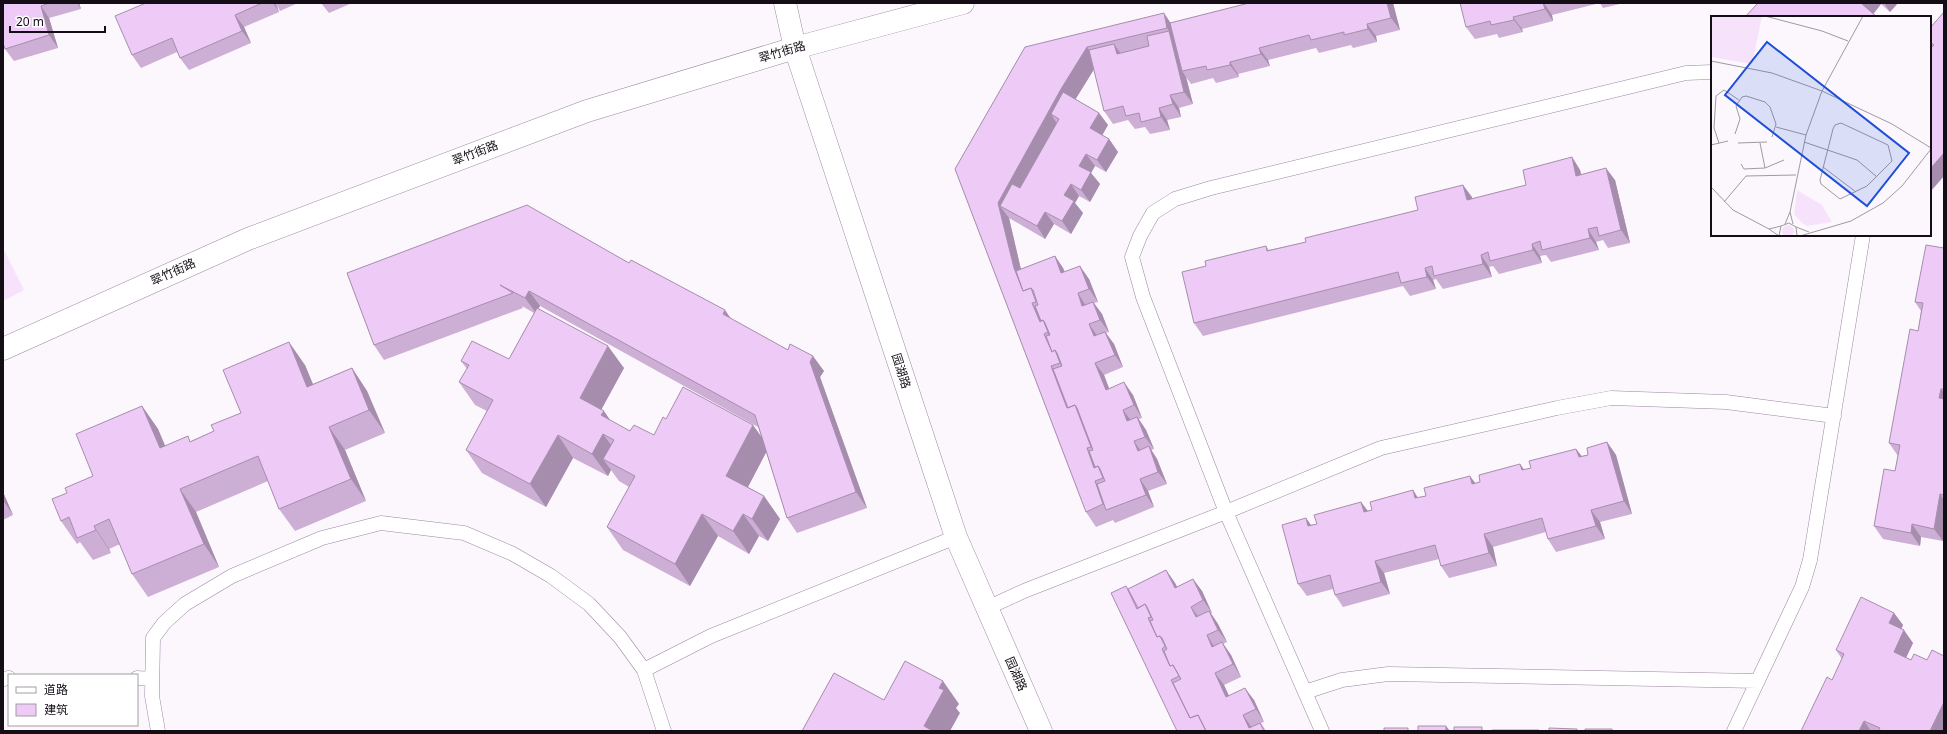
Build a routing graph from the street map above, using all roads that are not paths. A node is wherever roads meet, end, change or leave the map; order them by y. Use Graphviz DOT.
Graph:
graph roads {
  1 [pos="784,3"];
  2 [pos="963,3"];
  3 [pos="795,48"];
  4 [pos="1711,72"];
  5 [pos="1864,236"];
  6 [pos="3,349"];
  7 [pos="1834,416"];
  8 [pos="1226,512"];
  9 [pos="956,537"];
  10 [pos="987,608"];
  11 [pos="644,670"];
  12 [pos="138,678"];
  13 [pos="152,678"];
  14 [pos="1758,681"];
  15 [pos="1305,692"];
  16 [pos="158,731"];
  17 [pos="664,731"];
  18 [pos="1041,731"];
  19 [pos="1322,731"];
  20 [pos="1734,731"];
  1 -- 3 [label="street, 园湖路"];
  2 -- 3 [label="street, 翠竹街路"];
  3 -- 6 [label="street, 翠竹街路"];
  3 -- 9 [label="street, 园湖路"];
  4 -- 8 [label="lane"];
  5 -- 7 [label="lane"];
  7 -- 8 [label="lane"];
  7 -- 14 [label="lane"];
  8 -- 10 [label="lane"];
  8 -- 15 [label="lane"];
  9 -- 10 [label="street, 园湖路"];
  9 -- 11 [label="lane"];
  10 -- 18 [label="street, 园湖路"];
  11 -- 13 [label="lane"];
  11 -- 17 [label="lane"];
  12 -- 13 [label="lane"];
  13 -- 16 [label="lane"];
  14 -- 15 [label="lane"];
  14 -- 20 [label="lane"];
  15 -- 19 [label="lane"];
}
